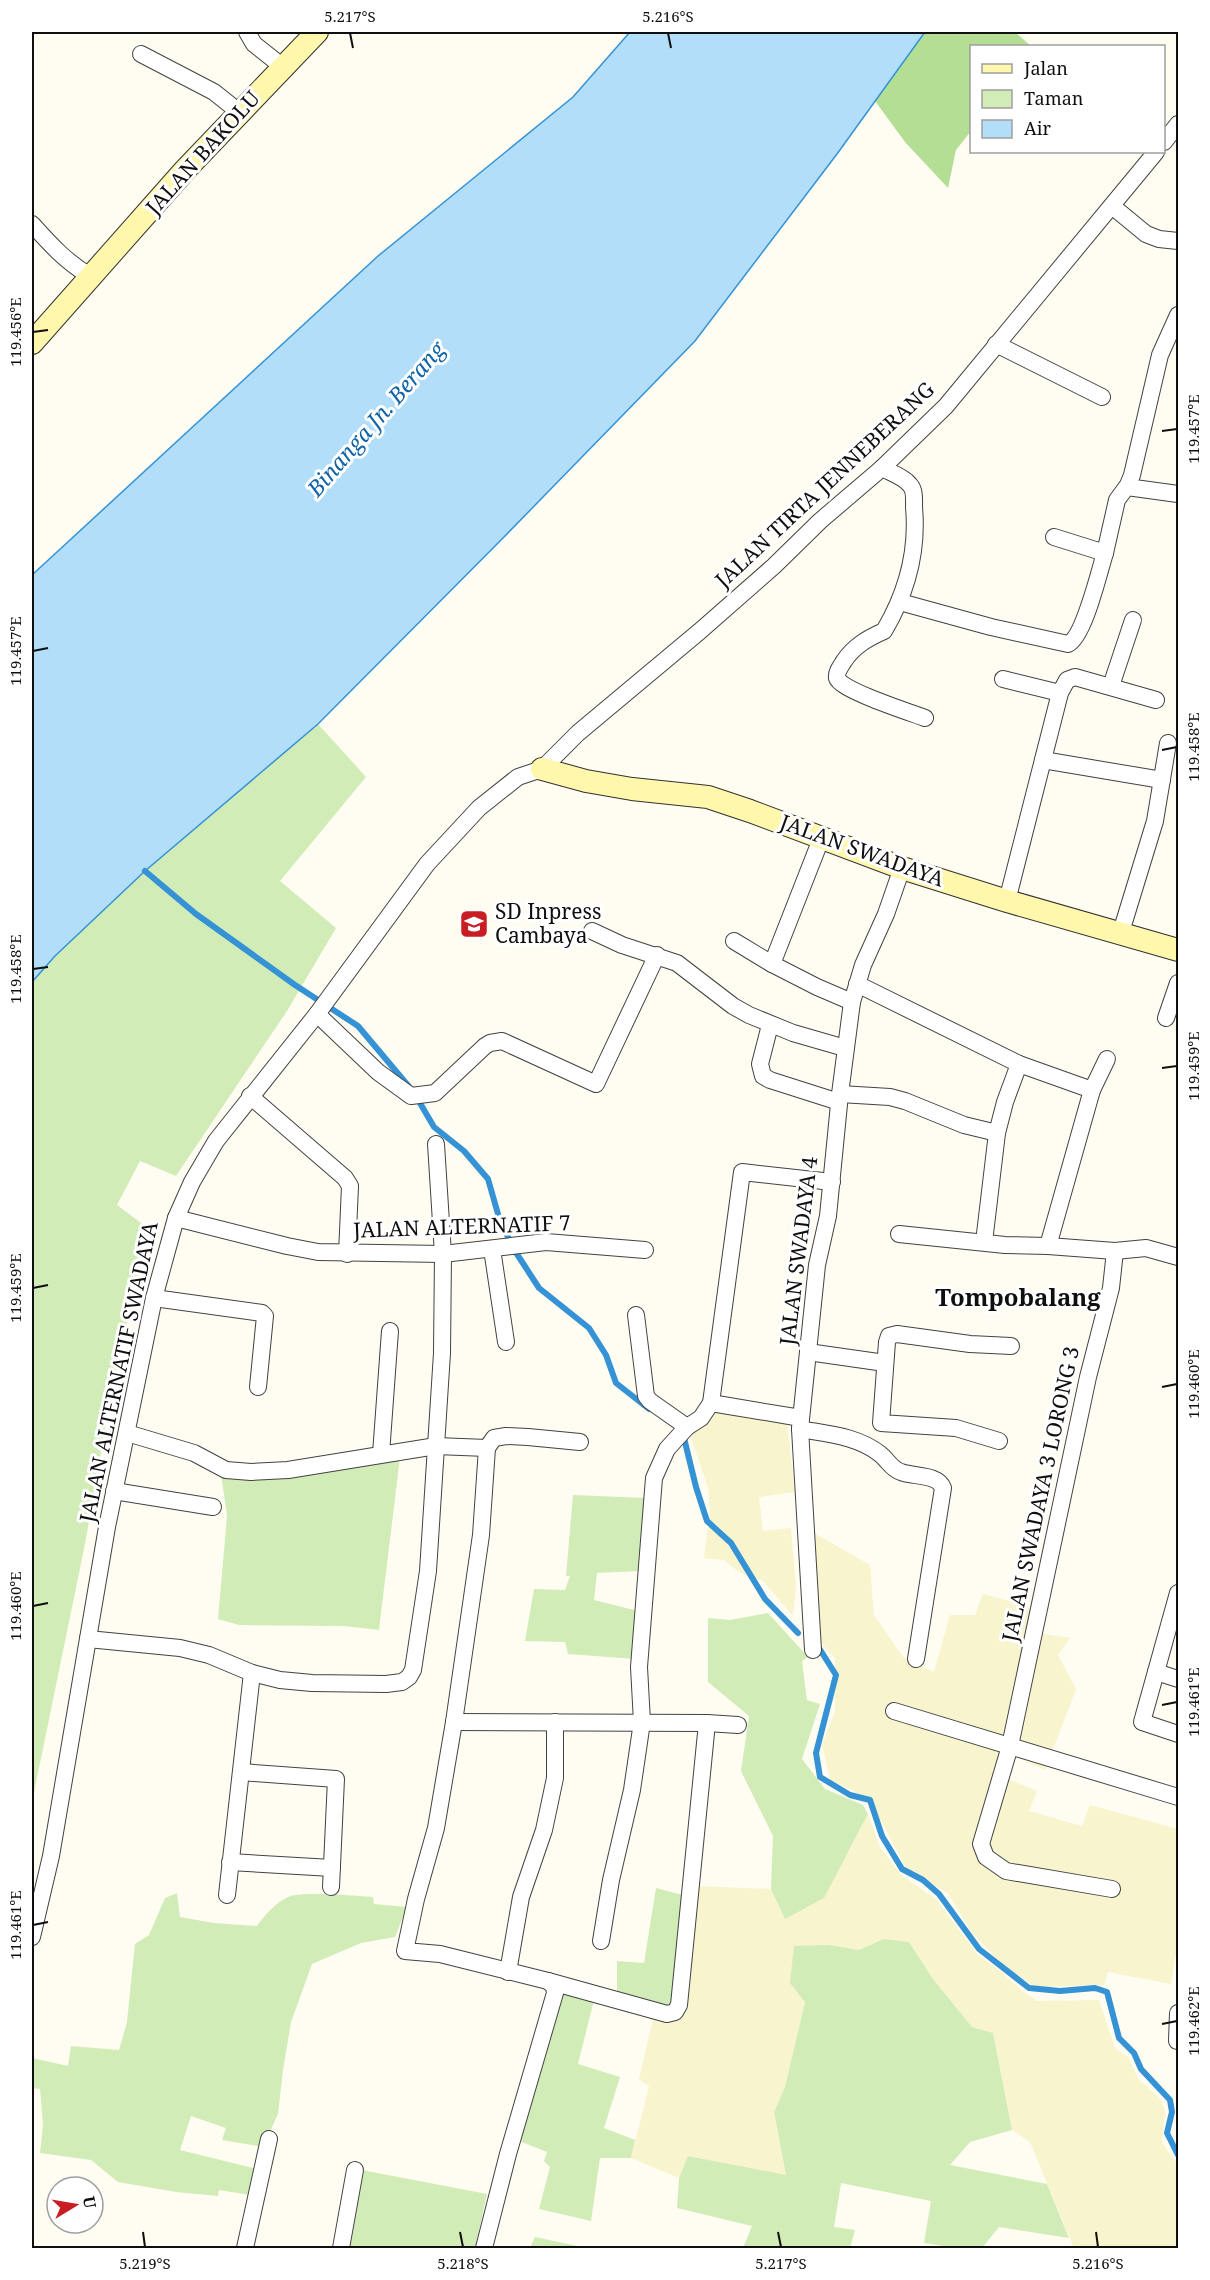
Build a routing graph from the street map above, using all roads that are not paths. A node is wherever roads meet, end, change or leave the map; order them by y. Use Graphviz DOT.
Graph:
graph roads {
  1 [pos="247,32"];
  2 [pos="317,32"];
  3 [pos="141,54"];
  4 [pos="283,67"];
  5 [pos="239,112"];
  6 [pos="1179,124"];
  7 [pos="1165,141"];
  8 [pos="1155,153"];
  9 [pos="1112,206"];
  10 [pos="32,224"];
  11 [pos="1179,241"];
  12 [pos="90,276"];
  13 [pos="1179,315"];
  14 [pos="32,343"];
  15 [pos="996,344"];
  16 [pos="1102,397"];
  17 [pos="882,468"];
  18 [pos="1127,487"];
  19 [pos="1179,494"];
  20 [pos="1054,537"];
  21 [pos="1105,553"];
  22 [pos="900,602"];
  23 [pos="1133,620"];
  24 [pos="1003,679"];
  25 [pos="1111,686"];
  26 [pos="1060,693"];
  27 [pos="1156,700"];
  28 [pos="926,718"];
  29 [pos="1168,743"];
  30 [pos="1043,760"];
  31 [pos="542,769"];
  32 [pos="1162,780"];
  33 [pos="821,839"];
  34 [pos="902,868"];
  35 [pos="1007,901"];
  36 [pos="592,931"];
  37 [pos="1121,932"];
  38 [pos="734,941"];
  39 [pos="1179,950"];
  40 [pos="657,955"];
  41 [pos="772,964"];
  42 [pos="1179,983"];
  43 [pos="857,984"];
  44 [pos="852,1002"];
  45 [pos="317,1014"];
  46 [pos="1166,1018"];
  47 [pos="770,1025"];
  48 [pos="845,1048"];
  49 [pos="1107,1059"];
  50 [pos="1019,1064"];
  51 [pos="1092,1090"];
  52 [pos="250,1096"];
  53 [pos="839,1098"];
  54 [pos="997,1133"];
  55 [pos="436,1144"];
  56 [pos="832,1182"];
  57 [pos="176,1218"];
  58 [pos="899,1234"];
  59 [pos="984,1242"];
  60 [pos="1048,1246"];
  61 [pos="492,1249"];
  62 [pos="645,1250"];
  63 [pos="1114,1251"];
  64 [pos="347,1254"];
  65 [pos="443,1254"];
  66 [pos="1179,1257"];
  67 [pos="154,1298"];
  68 [pos="636,1315"];
  69 [pos="390,1331"];
  70 [pos="506,1342"];
  71 [pos="1011,1346"];
  72 [pos="808,1352"];
  73 [pos="885,1363"];
  74 [pos="258,1387"];
  75 [pos="711,1403"];
  76 [pos="801,1423"];
  77 [pos="687,1427"];
  78 [pos="127,1433"];
  79 [pos="580,1442"];
  80 [pos="999,1442"];
  81 [pos="436,1446"];
  82 [pos="487,1448"];
  83 [pos="381,1454"];
  84 [pos="114,1491"];
  85 [pos="213,1507"];
  86 [pos="1179,1593"];
  87 [pos="88,1639"];
  88 [pos="813,1650"];
  89 [pos="916,1659"];
  90 [pos="1156,1672"];
  91 [pos="252,1673"];
  92 [pos="1179,1679"];
  93 [pos="894,1711"];
  94 [pos="454,1722"];
  95 [pos="555,1722"];
  96 [pos="642,1722"];
  97 [pos="707,1723"];
  98 [pos="738,1725"];
  99 [pos="1179,1734"];
  100 [pos="1010,1746"];
  101 [pos="241,1772"];
  102 [pos="1179,1797"];
  103 [pos="230,1862"];
  104 [pos="332,1868"];
  105 [pos="331,1887"];
  106 [pos="1112,1889"];
  107 [pos="227,1895"];
  108 [pos="32,1937"];
  109 [pos="601,1941"];
  110 [pos="508,1972"];
  111 [pos="548,1981"];
  112 [pos="1179,2013"];
  113 [pos="1177,2041"];
  114 [pos="269,2139"];
  115 [pos="355,2170"];
  116 [pos="244,2248"];
  117 [pos="341,2248"];
  118 [pos="484,2248"];
  1 -- 4 [label="street"];
  2 -- 4 [label="street, JALAN BAKOLU"];
  3 -- 5 [label="street"];
  4 -- 5 [label="street, JALAN BAKOLU"];
  5 -- 12 [label="street, JALAN BAKOLU"];
  6 -- 7 [label="street"];
  8 -- 9 [label="street, JALAN TIRTA JENNEBERANG"];
  9 -- 11 [label="street"];
  9 -- 15 [label="street, JALAN TIRTA JENNEBERANG"];
  10 -- 12 [label="street"];
  12 -- 14 [label="street, JALAN BAKOLU"];
  13 -- 18 [label="street"];
  15 -- 16 [label="street"];
  15 -- 17 [label="street, JALAN TIRTA JENNEBERANG"];
  17 -- 22 [label="street"];
  17 -- 31 [label="street, JALAN TIRTA JENNEBERANG"];
  18 -- 19 [label="street"];
  18 -- 21 [label="street"];
  20 -- 21 [label="street"];
  21 -- 22 [label="street"];
  22 -- 28 [label="street"];
  23 -- 25 [label="street"];
  24 -- 26 [label="street"];
  25 -- 26 [label="street"];
  25 -- 27 [label="street"];
  26 -- 30 [label="street"];
  29 -- 32 [label="street"];
  30 -- 32 [label="street"];
  30 -- 35 [label="street"];
  31 -- 33 [label="street, JALAN SWADAYA"];
  31 -- 45 [label="street, JALAN ALTERNATIF SWADAYA"];
  32 -- 37 [label="street"];
  33 -- 34 [label="street, JALAN SWADAYA"];
  33 -- 41 [label="street"];
  34 -- 35 [label="street, JALAN SWADAYA"];
  34 -- 43 [label="street, JALAN SWADAYA 4"];
  35 -- 37 [label="street, JALAN SWADAYA"];
  36 -- 40 [label="street"];
  37 -- 39 [label="street, JALAN SWADAYA"];
  38 -- 41 [label="street"];
  40 -- 45 [label="street"];
  40 -- 47 [label="street"];
  41 -- 44 [label="street"];
  42 -- 46 [label="street"];
  43 -- 44 [label="street, JALAN SWADAYA 4"];
  43 -- 50 [label="street"];
  44 -- 48 [label="street, JALAN SWADAYA 4"];
  45 -- 52 [label="street, JALAN ALTERNATIF SWADAYA"];
  47 -- 48 [label="street"];
  47 -- 53 [label="street"];
  48 -- 53 [label="street, JALAN SWADAYA 4"];
  49 -- 51 [label="street"];
  50 -- 51 [label="street"];
  50 -- 54 [label="street"];
  51 -- 60 [label="street"];
  52 -- 57 [label="street, JALAN ALTERNATIF SWADAYA"];
  52 -- 64 [label="street"];
  53 -- 54 [label="street"];
  53 -- 56 [label="street, JALAN SWADAYA 4"];
  54 -- 59 [label="street"];
  55 -- 65 [label="street"];
  56 -- 72 [label="street, JALAN SWADAYA 4"];
  56 -- 75 [label="street"];
  57 -- 64 [label="street, JALAN ALTERNATIF 7"];
  57 -- 67 [label="street, JALAN ALTERNATIF SWADAYA"];
  58 -- 59 [label="street"];
  59 -- 60 [label="street"];
  60 -- 63 [label="street"];
  61 -- 62 [label="street, JALAN ALTERNATIF 7"];
  61 -- 65 [label="street, JALAN ALTERNATIF 7"];
  61 -- 70 [label="street"];
  63 -- 66 [label="street"];
  63 -- 100 [label="street, JALAN SWADAYA 3 LORONG 3"];
  64 -- 65 [label="street, JALAN ALTERNATIF 7"];
  65 -- 81 [label="street"];
  67 -- 74 [label="street"];
  67 -- 78 [label="street, JALAN ALTERNATIF SWADAYA"];
  68 -- 77 [label="street"];
  69 -- 83 [label="street"];
  71 -- 73 [label="street"];
  72 -- 73 [label="street"];
  72 -- 76 [label="street, JALAN SWADAYA 4"];
  73 -- 80 [label="street"];
  75 -- 76 [label="street"];
  75 -- 77 [label="street"];
  76 -- 88 [label="street, JALAN SWADAYA 4"];
  76 -- 89 [label="street"];
  77 -- 96 [label="street"];
  78 -- 83 [label="street"];
  78 -- 84 [label="street, JALAN ALTERNATIF SWADAYA"];
  79 -- 82 [label="street"];
  81 -- 82 [label="street"];
  81 -- 83 [label="street"];
  81 -- 91 [label="street"];
  82 -- 94 [label="street"];
  84 -- 85 [label="street"];
  84 -- 87 [label="street, JALAN ALTERNATIF SWADAYA"];
  86 -- 90 [label="street"];
  87 -- 91 [label="street"];
  87 -- 108 [label="street, JALAN ALTERNATIF SWADAYA"];
  90 -- 92 [label="street"];
  90 -- 99 [label="street"];
  91 -- 101 [label="street"];
  93 -- 100 [label="street"];
  94 -- 95 [label="street"];
  94 -- 110 [label="street"];
  95 -- 96 [label="street"];
  95 -- 110 [label="street"];
  96 -- 97 [label="street"];
  96 -- 109 [label="street"];
  97 -- 98 [label="street"];
  97 -- 111 [label="street"];
  100 -- 102 [label="street"];
  100 -- 106 [label="street, JALAN SWADAYA 3 LORONG 3"];
  101 -- 103 [label="street"];
  101 -- 104 [label="street"];
  103 -- 104 [label="street"];
  103 -- 107 [label="street"];
  104 -- 105 [label="street"];
  110 -- 111 [label="street"];
  111 -- 118 [label="street"];
  112 -- 113 [label="street"];
  114 -- 116 [label="street"];
  115 -- 117 [label="street"];
}
